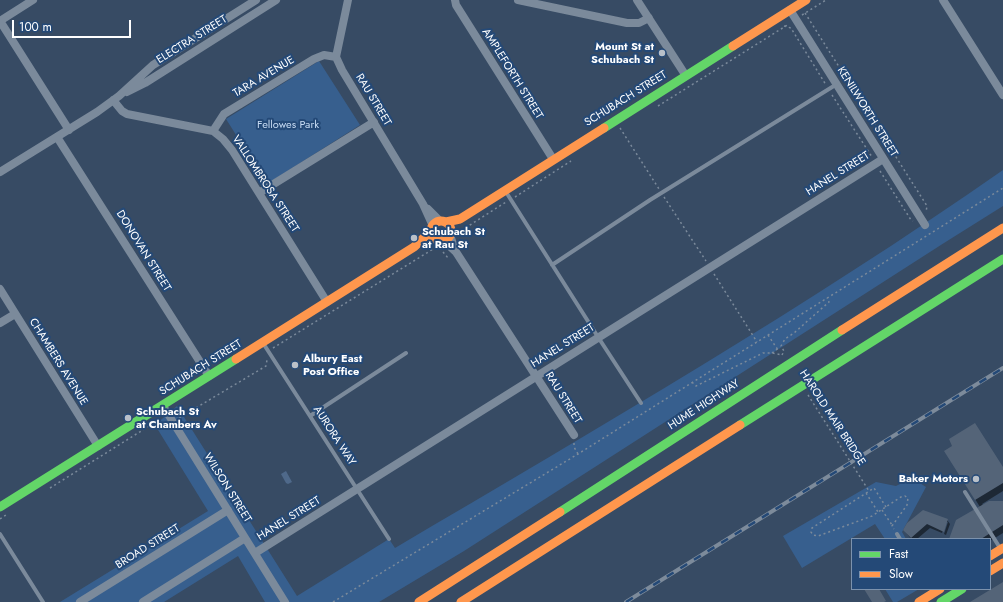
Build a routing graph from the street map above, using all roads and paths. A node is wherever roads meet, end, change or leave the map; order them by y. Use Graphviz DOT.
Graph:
graph roads {
  1 [pos="33,0"];
  2 [pos="256,0"];
  3 [pos="276,0"];
  4 [pos="348,0"];
  5 [pos="455,0"];
  6 [pos="518,0"];
  7 [pos="637,0"];
  8 [pos="806,0"];
  9 [pos="826,0"];
  10 [pos="943,0"];
  11 [pos="790,10"];
  12 [pos="649,18"];
  13 [pos="795,19"];
  14 [pos="0,21"];
  15 [pos="336,57"];
  16 [pos="686,76"];
  17 [pos="837,84"];
  18 [pos="1003,96"];
  19 [pos="116,98"];
  20 [pos="654,108"];
  21 [pos="616,120"];
  22 [pos="374,122"];
  23 [pos="68,130"];
  24 [pos="213,131"];
  25 [pos="57,137"];
  26 [pos="576,158"];
  27 [pos="553,159"];
  28 [pos="883,159"];
  29 [pos="0,172"];
  30 [pos="1003,188"];
  31 [pos="505,190"];
  32 [pos="259,193"];
  33 [pos="662,193"];
  34 [pos="511,199"];
  35 [pos="925,225"];
  36 [pos="1003,228"];
  37 [pos="443,231"];
  38 [pos="448,258"];
  39 [pos="1003,259"];
  40 [pos="552,265"];
  41 [pos="0,290"];
  42 [pos="827,297"];
  43 [pos="327,302"];
  44 [pos="15,314"];
  45 [pos="0,324"];
  46 [pos="768,335"];
  47 [pos="598,338"];
  48 [pos="263,343"];
  49 [pos="781,346"];
  50 [pos="778,350"];
  51 [pos="269,351"];
  52 [pos="406,353"];
  53 [pos="772,353"];
  54 [pos="209,376"];
  55 [pos="536,376"];
  56 [pos="692,382"];
  57 [pos="806,392"];
  58 [pos="642,403"];
  59 [pos="164,406"];
  60 [pos="310,416"];
  61 [pos="173,421"];
  62 [pos="574,435"];
  63 [pos="98,446"];
  64 [pos="578,454"];
  65 [pos="357,489"];
  66 [pos="45,491"];
  67 [pos="869,491"];
  68 [pos="965,492"];
  69 [pos="866,493"];
  70 [pos="0,507"];
  71 [pos="886,507"];
  72 [pos="882,509"];
  73 [pos="228,510"];
  74 [pos="878,512"];
  75 [pos="6,515"];
  76 [pos="0,519"];
  77 [pos="892,526"];
  78 [pos="0,534"];
  79 [pos="897,534"];
  80 [pos="246,538"];
  81 [pos="899,538"];
  82 [pos="389,540"];
  83 [pos="1002,549"];
  84 [pos="255,553"];
  85 [pos="991,555"];
  86 [pos="1003,563"];
  87 [pos="991,570"];
  88 [pos="960,590"];
  89 [pos="437,591"];
  90 [pos="932,595"];
  91 [pos="43,602"];
  92 [pos="80,602"];
  93 [pos="143,602"];
  94 [pos="285,602"];
  95 [pos="332,602"];
  96 [pos="415,602"];
  97 [pos="419,602"];
  98 [pos="462,602"];
  99 [pos="919,602"];
  100 [pos="941,602"];
  1 -- 14 [label="street"];
  2 -- 19 [label="street, ELECTRA STREET"];
  3 -- 19 [label="street, ELECTRA STREET"];
  4 -- 15 [label="street"];
  5 -- 27 [label="street, AMPLEFORTH STREET"];
  6 -- 12 [label="street"];
  7 -- 12 [label="street"];
  8 -- 11 [label="main road, SCHUBACH STREET"];
  9 -- 13 [label="path"];
  10 -- 18 [label="street"];
  11 -- 13 [label="street, KENILWORTH STREET"];
  11 -- 16 [label="main road, SCHUBACH STREET"];
  12 -- 16 [label="street"];
  13 -- 17 [label="street, KENILWORTH STREET"];
  13 -- 20 [label="path"];
  14 -- 23 [label="street"];
  15 -- 22 [label="street, RAU STREET"];
  15 -- 24 [label="street, TARA AVENUE"];
  16 -- 21 [label="main road, SCHUBACH STREET"];
  17 -- 28 [label="street, KENILWORTH STREET"];
  17 -- 33 [label="lane"];
  19 -- 23 [label="street, ELECTRA STREET"];
  19 -- 24 [label="street"];
  21 -- 27 [label="main road, SCHUBACH STREET"];
  21 -- 33 [label="path"];
  22 -- 32 [label="street"];
  22 -- 37 [label="street, RAU STREET"];
  23 -- 25 [label="street, ELECTRA STREET"];
  24 -- 32 [label="street, VALLOMBROSA STREET"];
  25 -- 29 [label="street, ELECTRA STREET"];
  25 -- 54 [label="street, DONOVAN STREET"];
  26 -- 34 [label="path"];
  27 -- 31 [label="main road, SCHUBACH STREET"];
  28 -- 35 [label="street, KENILWORTH STREET"];
  28 -- 47 [label="street, HANEL STREET"];
  30 -- 42 [label="path"];
  31 -- 34 [label="lane"];
  31 -- 37 [label="main road, SCHUBACH STREET"];
  32 -- 43 [label="street, VALLOMBROSA STREET"];
  33 -- 40 [label="lane"];
  34 -- 37 [label="path"];
  34 -- 40 [label="lane"];
  36 -- 89 [label="main road, HUME HIGHWAY"];
  37 -- 43 [label="main road, SCHUBACH STREET"];
  37 -- 55 [label="street, RAU STREET"];
  38 -- 51 [label="path"];
  39 -- 98 [label="main road"];
  40 -- 47 [label="lane"];
  41 -- 44 [label="street, CHAMBERS AVENUE"];
  42 -- 46 [label="path"];
  42 -- 49 [label="path"];
  43 -- 48 [label="main road, SCHUBACH STREET"];
  44 -- 45 [label="street"];
  44 -- 63 [label="street, CHAMBERS AVENUE"];
  46 -- 50 [label="path"];
  46 -- 56 [label="path"];
  47 -- 55 [label="street, HANEL STREET"];
  47 -- 58 [label="lane"];
  48 -- 51 [label="lane, AURORA WAY"];
  48 -- 54 [label="main road, SCHUBACH STREET"];
  49 -- 50 [label="path"];
  49 -- 53 [label="path"];
  50 -- 53 [label="path"];
  51 -- 60 [label="lane, AURORA WAY"];
  51 -- 61 [label="path"];
  52 -- 60 [label="lane"];
  53 -- 56 [label="path"];
  54 -- 59 [label="main road, SCHUBACH STREET"];
  55 -- 62 [label="street, RAU STREET"];
  55 -- 65 [label="street, HANEL STREET"];
  56 -- 64 [label="path"];
  57 -- 67 [label="path, HAROLD MAIR BRIDGE"];
  59 -- 61 [label="street, WILSON STREET"];
  59 -- 63 [label="main road, SCHUBACH STREET"];
  60 -- 65 [label="lane, AURORA WAY"];
  61 -- 66 [label="path"];
  61 -- 73 [label="street, WILSON STREET"];
  62 -- 64 [label="path"];
  63 -- 70 [label="main road, SCHUBACH STREET"];
  64 -- 95 [label="path"];
  65 -- 82 [label="lane, AURORA WAY"];
  65 -- 84 [label="street, HANEL STREET"];
  67 -- 69 [label="path"];
  67 -- 71 [label="path"];
  68 -- 83 [label="lane"];
  69 -- 74 [label="path"];
  69 -- 74 [label="path"];
  71 -- 72 [label="path"];
  71 -- 77 [label="path"];
  72 -- 74 [label="path"];
  72 -- 79 [label="path"];
  73 -- 80 [label="street, WILSON STREET"];
  73 -- 92 [label="street, BROAD STREET"];
  75 -- 76 [label="path"];
  78 -- 91 [label="lane"];
  79 -- 81 [label="lane"];
  80 -- 84 [label="street, WILSON STREET"];
  80 -- 93 [label="street"];
  83 -- 85 [label="main road"];
  84 -- 94 [label="street, WILSON STREET"];
  86 -- 87 [label="main road"];
  88 -- 100 [label="main road"];
  89 -- 96 [label="main road"];
  89 -- 97 [label="main road, HUME HIGHWAY"];
  90 -- 99 [label="main road"];
  90 -- 100 [label="main road"];
}
